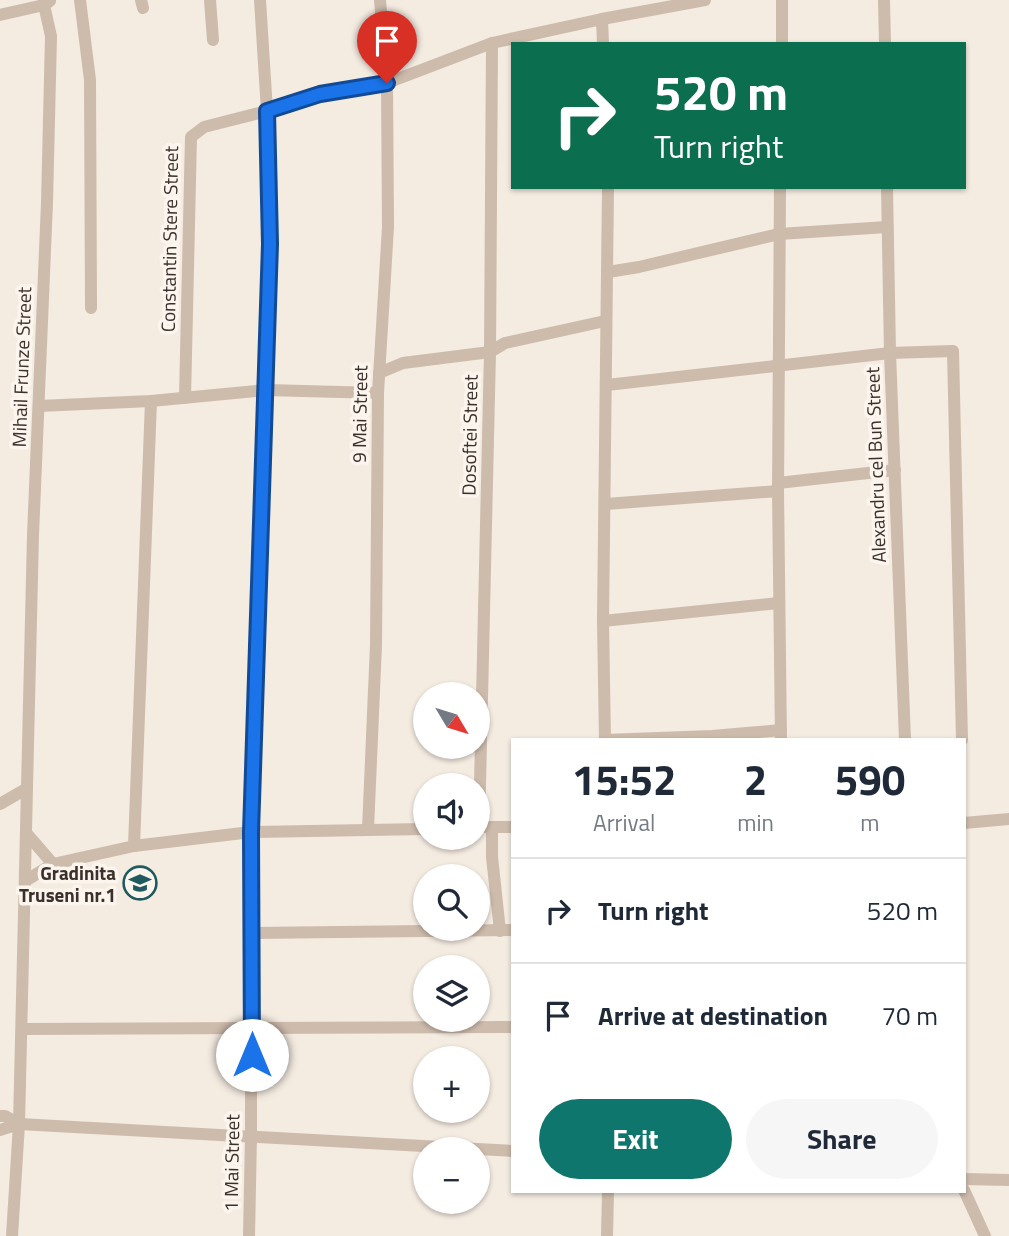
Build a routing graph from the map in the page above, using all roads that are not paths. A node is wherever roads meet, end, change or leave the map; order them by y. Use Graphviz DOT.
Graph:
graph roads {
  1 [pos="80,0"];
  2 [pos="210,0"];
  3 [pos="260,0"];
  4 [pos="380,0"];
  5 [pos="705,0"];
  6 [pos="782,0"];
  7 [pos="884,0"];
  8 [pos="47,2"];
  9 [pos="0,15"];
  10 [pos="602,19"];
  11 [pos="213,40"];
  12 [pos="603,42"];
  13 [pos="782,42"];
  14 [pos="884,42"];
  15 [pos="492,43"];
  16 [pos="387,83"];
  17 [pos="267,111"];
  18 [pos="608,189"];
  19 [pos="780,189"];
  20 [pos="887,189"];
  21 [pos="887,227"];
  22 [pos="779,234"];
  23 [pos="607,272"];
  24 [pos="91,308"];
  25 [pos="606,321"];
  26 [pos="490,352"];
  27 [pos="890,353"];
  28 [pos="778,366"];
  29 [pos="379,373"];
  30 [pos="607,385"];
  31 [pos="266,390"];
  32 [pos="378,393"];
  33 [pos="185,398"];
  34 [pos="151,401"];
  35 [pos="39,406"];
  36 [pos="894,470"];
  37 [pos="778,487"];
  38 [pos="606,504"];
  39 [pos="779,603"];
  40 [pos="603,621"];
  41 [pos="781,735"];
  42 [pos="605,738"];
  43 [pos="658,738"];
  44 [pos="905,738"];
  45 [pos="962,738"];
  46 [pos="484,773"];
  47 [pos="26,789"];
  48 [pos="0,804"];
  49 [pos="1009,819"];
  50 [pos="966,823"];
  51 [pos="511,827"];
  52 [pos="490,828"];
  53 [pos="368,829"];
  54 [pos="413,829"];
  55 [pos="251,832"];
  56 [pos="27,834"];
  57 [pos="134,846"];
  58 [pos="490,850"];
  59 [pos="53,864"];
  60 [pos="25,881"];
  61 [pos="506,930"];
  62 [pos="250,933"];
  63 [pos="511,1027"];
  64 [pos="252,1028"];
  65 [pos="22,1029"];
  66 [pos="0,1116"];
  67 [pos="19,1124"];
  68 [pos="0,1130"];
  69 [pos="251,1136"];
  70 [pos="511,1151"];
  71 [pos="966,1179"];
  72 [pos="1009,1180"];
  73 [pos="608,1193"];
  74 [pos="965,1193"];
  75 [pos="12,1236"];
  76 [pos="249,1236"];
  77 [pos="607,1236"];
  78 [pos="985,1236"];
  1 -- 24 [label="street"];
  2 -- 11 [label="street"];
  3 -- 17 [label="street, 1 Mai Street"];
  4 -- 16 [label="street, 9 Mai Street"];
  5 -- 10 [label="street, Constantin Stere Street"];
  6 -- 13 [label="street"];
  7 -- 14 [label="street"];
  8 -- 9 [label="street"];
  8 -- 35 [label="street, Mihail Frunze Street"];
  10 -- 12 [label="street"];
  10 -- 15 [label="street, Constantin Stere Street"];
  15 -- 16 [label="street, Constantin Stere Street"];
  15 -- 26 [label="street, Dosoftei Street"];
  16 -- 17 [label="street, Constantin Stere Street"];
  16 -- 29 [label="street, 9 Mai Street"];
  17 -- 31 [label="street, 1 Mai Street"];
  17 -- 33 [label="street, Constantin Stere Street"];
  18 -- 23 [label="street"];
  19 -- 22 [label="street"];
  20 -- 21 [label="street, Alexandru cel Bun Street"];
  21 -- 22 [label="street"];
  21 -- 27 [label="street, Alexandru cel Bun Street"];
  22 -- 23 [label="street"];
  22 -- 28 [label="street"];
  23 -- 25 [label="street"];
  25 -- 26 [label="street"];
  25 -- 30 [label="street"];
  26 -- 29 [label="street"];
  26 -- 46 [label="street, Dosoftei Street"];
  27 -- 28 [label="street"];
  27 -- 36 [label="street, Alexandru cel Bun Street"];
  27 -- 45 [label="street"];
  28 -- 30 [label="street"];
  28 -- 37 [label="street"];
  29 -- 32 [label="street, 9 Mai Street"];
  30 -- 38 [label="street"];
  31 -- 32 [label="street"];
  31 -- 33 [label="street"];
  31 -- 55 [label="street, 1 Mai Street"];
  32 -- 53 [label="street, 9 Mai Street"];
  33 -- 34 [label="street"];
  34 -- 35 [label="street"];
  34 -- 57 [label="street"];
  35 -- 47 [label="street, Mihail Frunze Street"];
  36 -- 37 [label="street"];
  36 -- 44 [label="street, Alexandru cel Bun Street"];
  37 -- 38 [label="street"];
  37 -- 39 [label="street"];
  38 -- 40 [label="street"];
  39 -- 40 [label="street"];
  39 -- 41 [label="street"];
  40 -- 42 [label="street"];
  41 -- 43 [label="street"];
  47 -- 48 [label="street"];
  47 -- 56 [label="street, Mihail Frunze Street"];
  49 -- 50 [label="street"];
  51 -- 52 [label="street"];
  53 -- 54 [label="street"];
  53 -- 55 [label="street"];
  55 -- 57 [label="street"];
  55 -- 62 [label="street, 1 Mai Street"];
  56 -- 59 [label="street"];
  56 -- 60 [label="street, Mihail Frunze Street"];
  57 -- 59 [label="street"];
  58 -- 61 [label="street, Dosoftei Street"];
  59 -- 60 [label="street"];
  60 -- 65 [label="street, Mihail Frunze Street"];
  61 -- 62 [label="street"];
  62 -- 64 [label="street, 1 Mai Street"];
  63 -- 64 [label="street"];
  64 -- 65 [label="street"];
  64 -- 69 [label="street, 1 Mai Street"];
  65 -- 67 [label="street, Mihail Frunze Street"];
  66 -- 67 [label="street"];
  67 -- 68 [label="street"];
  67 -- 69 [label="street"];
  67 -- 75 [label="street, Mihail Frunze Street"];
  69 -- 70 [label="street"];
  69 -- 76 [label="street, 1 Mai Street"];
  71 -- 72 [label="street"];
  73 -- 77 [label="street"];
  74 -- 78 [label="street"];
}
